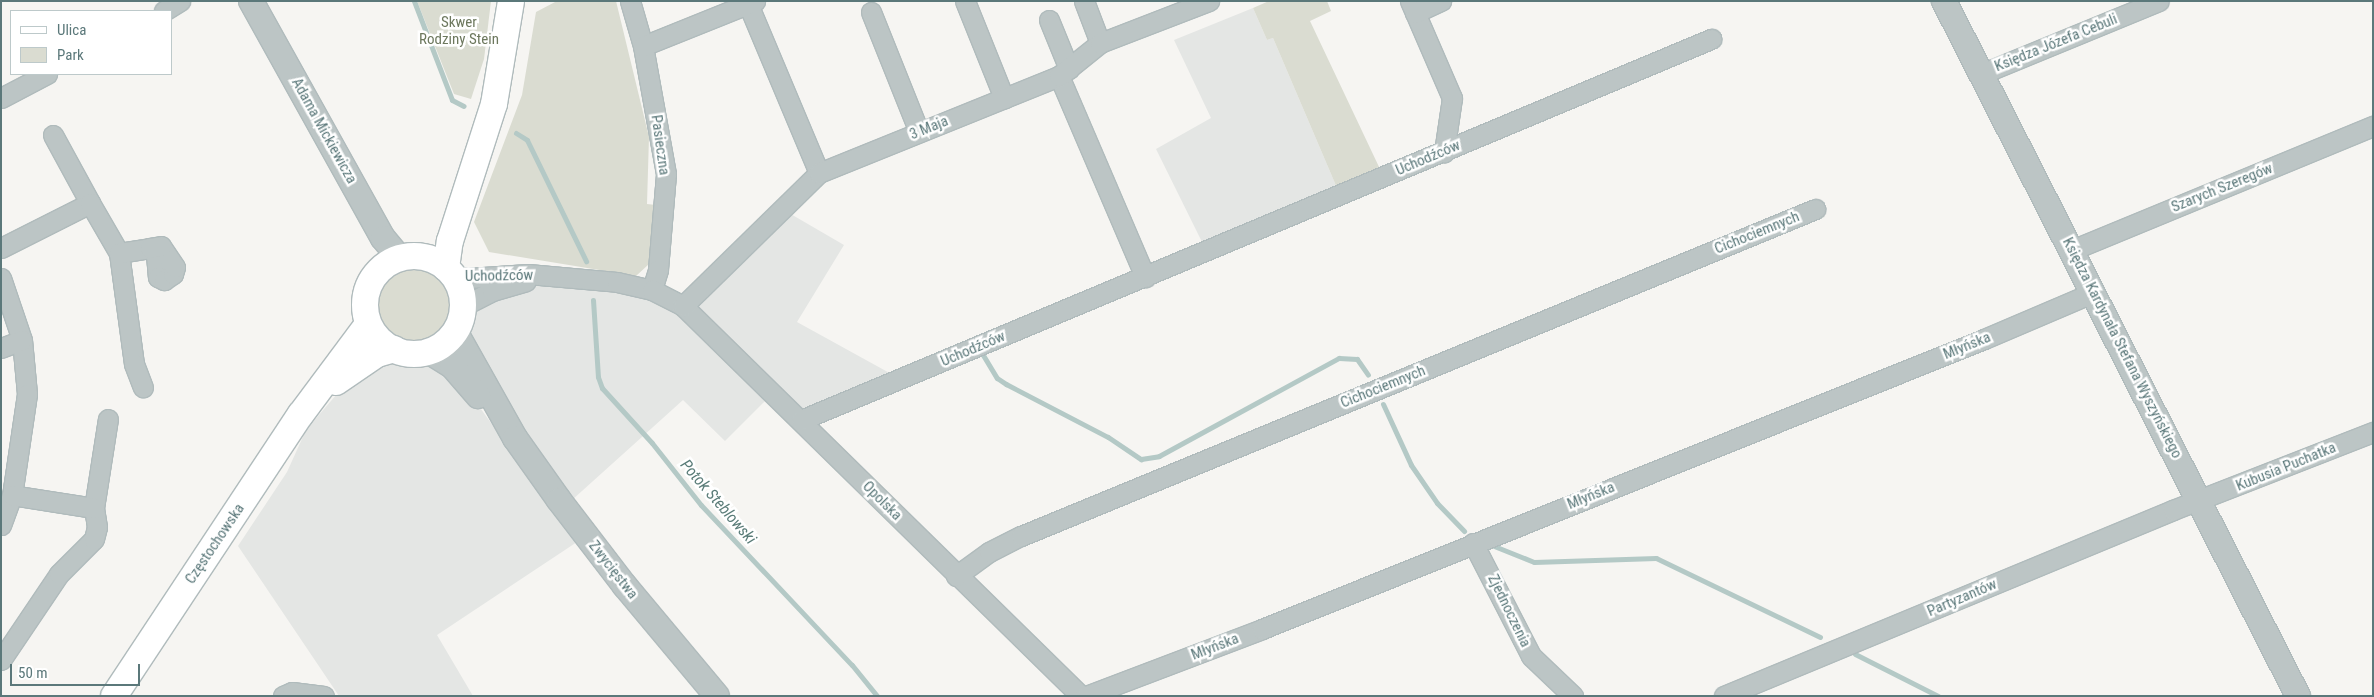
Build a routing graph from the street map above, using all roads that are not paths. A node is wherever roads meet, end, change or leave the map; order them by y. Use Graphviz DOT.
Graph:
graph roads {
  1 [pos="180,1"];
  2 [pos="251,1"];
  3 [pos="512,1"];
  4 [pos="630,1"];
  5 [pos="965,1"];
  6 [pos="1084,1"];
  7 [pos="1209,1"];
  8 [pos="1441,1"];
  9 [pos="1944,1"];
  10 [pos="2159,1"];
  11 [pos="748,2"];
  12 [pos="1413,7"];
  13 [pos="166,10"];
  14 [pos="871,12"];
  15 [pos="1049,20"];
  16 [pos="1711,39"];
  17 [pos="1100,43"];
  18 [pos="644,46"];
  19 [pos="1064,72"];
  20 [pos="1981,74"];
  21 [pos="45,75"];
  22 [pos="1,98"];
  23 [pos="1004,98"];
  24 [pos="2373,126"];
  25 [pos="919,132"];
  26 [pos="53,135"];
  27 [pos="1444,152"];
  28 [pos="475,160"];
  29 [pos="819,173"];
  30 [pos="90,203"];
  31 [pos="1815,209"];
  32 [pos="1,248"];
  33 [pos="150,248"];
  34 [pos="2072,250"];
  35 [pos="119,253"];
  36 [pos="408,257"];
  37 [pos="450,272"];
  38 [pos="546,277"];
  39 [pos="1145,277"];
  40 [pos="1,278"];
  41 [pos="652,290"];
  42 [pos="2094,292"];
  43 [pos="462,306"];
  44 [pos="683,306"];
  45 [pos="368,324"];
  46 [pos="455,331"];
  47 [pos="22,340"];
  48 [pos="1,348"];
  49 [pos="394,349"];
  50 [pos="428,351"];
  51 [pos="143,387"];
  52 [pos="318,394"];
  53 [pos="108,419"];
  54 [pos="801,420"];
  55 [pos="2373,432"];
  56 [pos="515,438"];
  57 [pos="9,484"];
  58 [pos="2200,501"];
  59 [pos="94,508"];
  60 [pos="1,525"];
  61 [pos="1473,543"];
  62 [pos="956,576"];
  63 [pos="1,660"];
  64 [pos="712,694"];
  65 [pos="114,696"];
  66 [pos="283,696"];
  67 [pos="324,696"];
  68 [pos="1081,696"];
  69 [pos="1086,696"];
  70 [pos="1573,696"];
  71 [pos="1724,696"];
  72 [pos="2298,696"];
  1 -- 13 [label="street"];
  2 -- 36 [label="street, Adama Mickiewicza"];
  3 -- 28 [label="main road"];
  4 -- 18 [label="street, Pasieczna"];
  5 -- 23 [label="street"];
  6 -- 17 [label="street"];
  7 -- 17 [label="street, 3 Maja"];
  8 -- 12 [label="street"];
  9 -- 20 [label="street, Księdza Kardynała Stefana Wyszyńskiego"];
  10 -- 20 [label="street, Księdza Józefa Cebuli"];
  11 -- 18 [label="street"];
  11 -- 29 [label="street"];
  12 -- 27 [label="street"];
  14 -- 25 [label="street"];
  15 -- 19 [label="street"];
  16 -- 27 [label="street, Uchodźców"];
  17 -- 19 [label="street, 3 Maja"];
  18 -- 41 [label="street, Pasieczna"];
  19 -- 23 [label="street, 3 Maja"];
  19 -- 39 [label="street"];
  20 -- 34 [label="street, Księdza Kardynała Stefana Wyszyńskiego"];
  21 -- 22 [label="street"];
  23 -- 25 [label="street, 3 Maja"];
  24 -- 34 [label="street, Szarych Szeregów"];
  25 -- 29 [label="street, 3 Maja"];
  26 -- 30 [label="street"];
  27 -- 39 [label="street, Uchodźców"];
  28 -- 36 [label="main road"];
  28 -- 37 [label="main road"];
  29 -- 44 [label="street, 3 Maja"];
  30 -- 32 [label="street"];
  30 -- 35 [label="street"];
  31 -- 62 [label="street, Cichociemnych"];
  33 -- 35 [label="street"];
  34 -- 42 [label="street, Księdza Kardynała Stefana Wyszyńskiego"];
  35 -- 51 [label="street"];
  36 -- 37 [label="main road"];
  36 -- 45 [label="main road"];
  37 -- 38 [label="street, Uchodźców"];
  37 -- 43 [label="main road"];
  38 -- 41 [label="street, Uchodźców"];
  38 -- 43 [label="street, Uchodźców"];
  39 -- 54 [label="street, Uchodźców"];
  40 -- 47 [label="street"];
  41 -- 44 [label="street, Uchodźców"];
  42 -- 58 [label="street, Księdza Kardynała Stefana Wyszyńskiego"];
  42 -- 61 [label="street, Młyńska"];
  43 -- 46 [label="main road"];
  44 -- 54 [label="street, Opolska"];
  45 -- 49 [label="main road"];
  45 -- 52 [label="main road, Częstochowska"];
  46 -- 50 [label="main road"];
  46 -- 56 [label="street, Zwycięstwa"];
  47 -- 48 [label="street"];
  47 -- 57 [label="street"];
  49 -- 50 [label="main road"];
  49 -- 52 [label="main road, Częstochowska"];
  50 -- 56 [label="street, Zwycięstwa"];
  52 -- 65 [label="main road, Częstochowska"];
  53 -- 59 [label="street"];
  54 -- 62 [label="street, Opolska"];
  55 -- 58 [label="street, Kubusia Puchatka"];
  56 -- 64 [label="street, Zwycięstwa"];
  57 -- 59 [label="street"];
  57 -- 60 [label="street"];
  58 -- 71 [label="street, Partyzantów"];
  58 -- 72 [label="street, Księdza Kardynała Stefana Wyszyńskiego"];
  59 -- 63 [label="street"];
  61 -- 69 [label="street, Młyńska"];
  61 -- 70 [label="street, Zjednoczenia"];
  62 -- 68 [label="street, Opolska"];
  66 -- 67 [label="street"];
}
